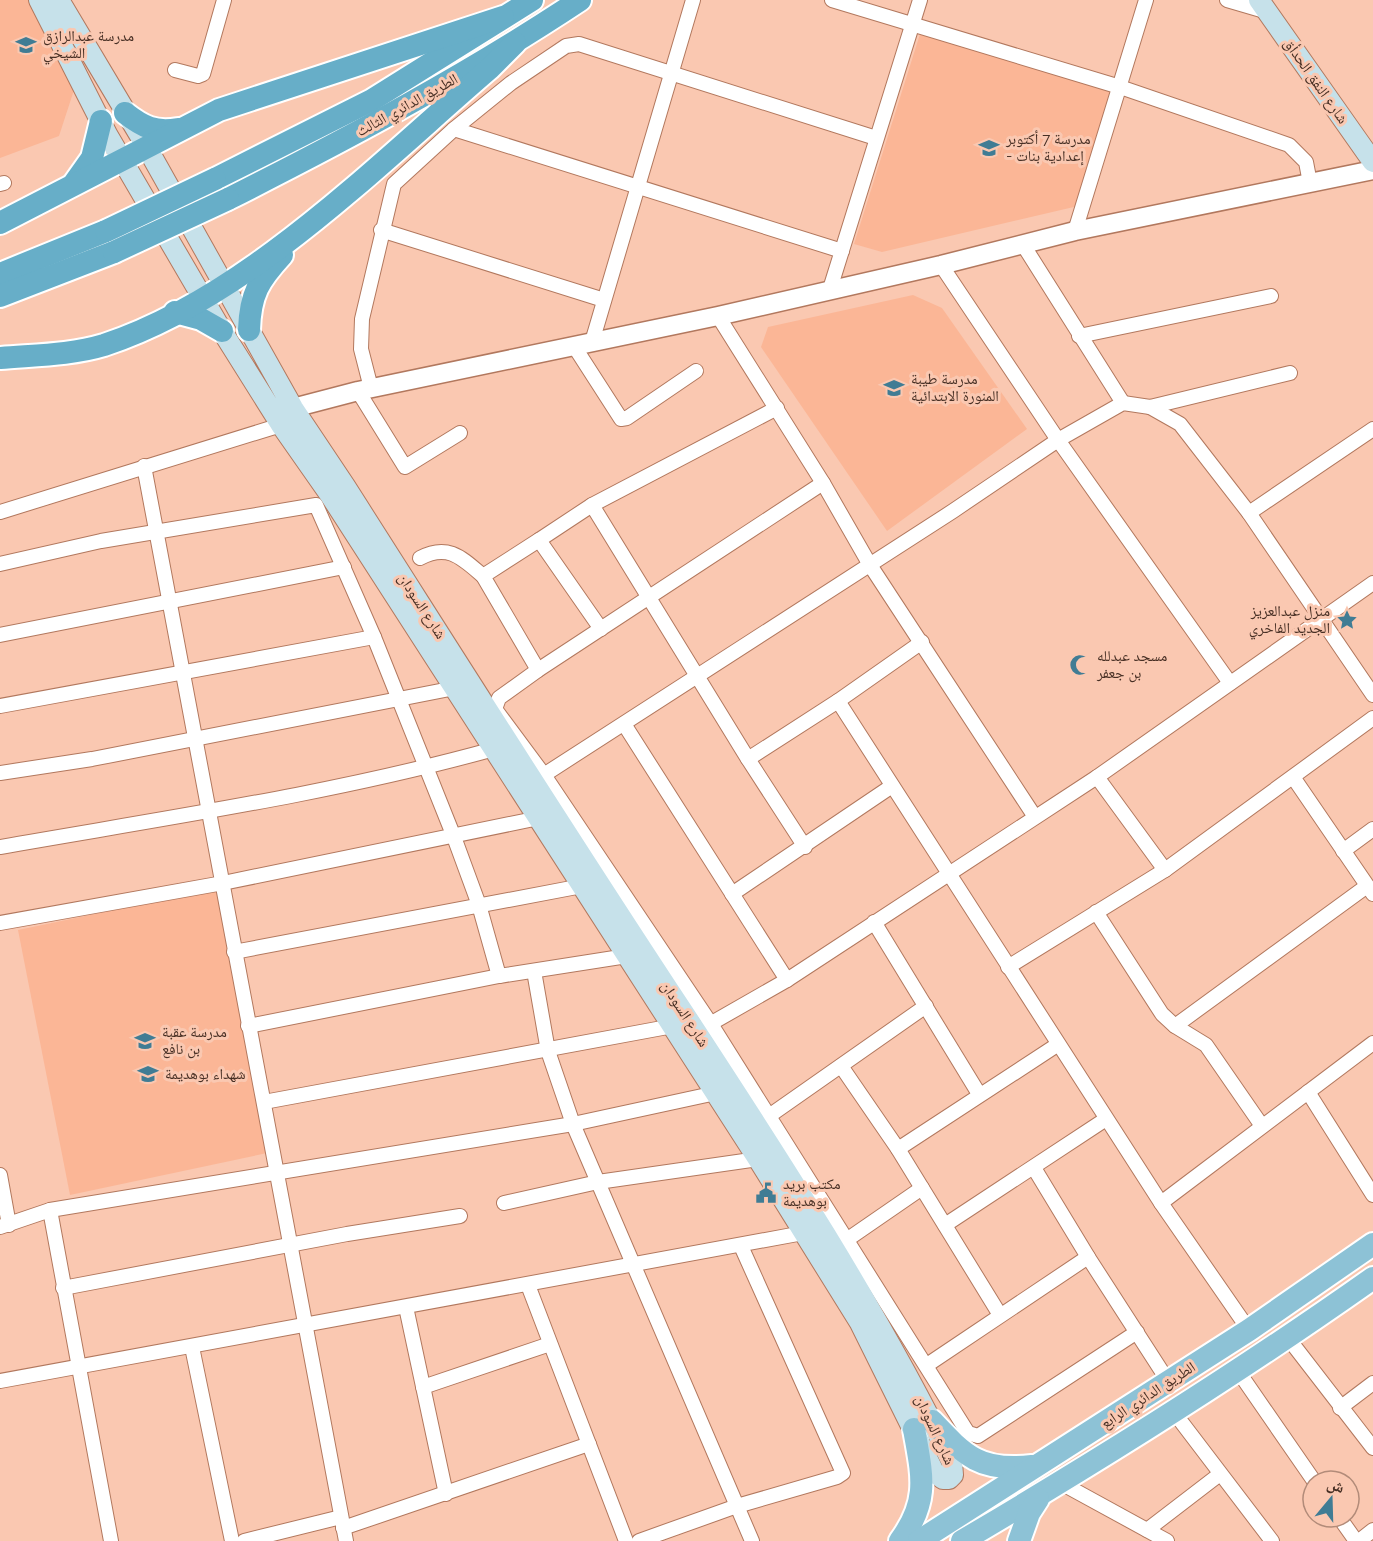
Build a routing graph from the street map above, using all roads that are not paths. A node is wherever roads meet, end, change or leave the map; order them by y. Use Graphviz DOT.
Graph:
graph roads {
  1 [pos="39,0"];
  2 [pos="59,0"];
  3 [pos="224,0"];
  4 [pos="532,0"];
  5 [pos="580,0"];
  6 [pos="693,0"];
  7 [pos="832,0"];
  8 [pos="920,0"];
  9 [pos="1146,0"];
  10 [pos="1227,0"];
  11 [pos="1263,6"];
  12 [pos="502,17"];
  13 [pos="913,25"];
  14 [pos="515,43"];
  15 [pos="175,70"];
  16 [pos="671,73"];
  17 [pos="1120,87"];
  18 [pos="125,113"];
  19 [pos="101,121"];
  20 [pos="185,127"];
  21 [pos="454,129"];
  22 [pos="876,138"];
  23 [pos="146,146"];
  24 [pos="122,160"];
  25 [pos="1373,162"];
  26 [pos="1373,170"];
  27 [pos="1310,183"];
  28 [pos="74,184"];
  29 [pos="636,188"];
  30 [pos="0,223"];
  31 [pos="309,226"];
  32 [pos="381,230"];
  33 [pos="1075,231"];
  34 [pos="1022,243"];
  35 [pos="842,251"];
  36 [pos="941,266"];
  37 [pos="0,274"];
  38 [pos="223,284"];
  39 [pos="830,289"];
  40 [pos="0,296"];
  41 [pos="1271,296"];
  42 [pos="202,297"];
  43 [pos="604,300"];
  44 [pos="175,312"];
  45 [pos="718,316"];
  46 [pos="249,330"];
  47 [pos="222,332"];
  48 [pos="1079,336"];
  49 [pos="583,344"];
  50 [pos="0,358"];
  51 [pos="696,371"];
  52 [pos="1290,374"];
  53 [pos="364,389"];
  54 [pos="1122,403"];
  55 [pos="1150,407"];
  56 [pos="293,408"];
  57 [pos="777,408"];
  58 [pos="281,425"];
  59 [pos="1373,429"];
  60 [pos="460,433"];
  61 [pos="1058,440"];
  62 [pos="144,466"];
  63 [pos="823,483"];
  64 [pos="338,491"];
  65 [pos="592,505"];
  66 [pos="0,512"];
  67 [pos="1249,513"];
  68 [pos="157,531"];
  69 [pos="539,540"];
  70 [pos="420,558"];
  71 [pos="0,564"];
  72 [pos="870,565"];
  73 [pos="344,567"];
  74 [pos="483,576"];
  75 [pos="394,579"];
  76 [pos="1373,582"];
  77 [pos="650,596"];
  78 [pos="170,600"];
  79 [pos="1322,620"];
  80 [pos="601,629"];
  81 [pos="0,635"];
  82 [pos="375,637"];
  83 [pos="922,642"];
  84 [pos="184,670"];
  85 [pos="538,670"];
  86 [pos="698,678"];
  87 [pos="1230,683"];
  88 [pos="455,688"];
  89 [pos="1373,695"];
  90 [pos="398,700"];
  91 [pos="838,701"];
  92 [pos="0,706"];
  93 [pos="1373,718"];
  94 [pos="624,724"];
  95 [pos="195,737"];
  96 [pos="494,749"];
  97 [pos="748,759"];
  98 [pos="425,768"];
  99 [pos="0,773"];
  100 [pos="1097,777"];
  101 [pos="1293,777"];
  102 [pos="539,778"];
  103 [pos="892,786"];
  104 [pos="209,811"];
  105 [pos="1035,817"];
  106 [pos="539,818"];
  107 [pos="1373,829"];
  108 [pos="454,837"];
  109 [pos="0,847"];
  110 [pos="806,847"];
  111 [pos="1343,851"];
  112 [pos="1166,870"];
  113 [pos="949,874"];
  114 [pos="223,883"];
  115 [pos="582,885"];
  116 [pos="1370,890"];
  117 [pos="732,894"];
  118 [pos="479,905"];
  119 [pos="1096,912"];
  120 [pos="874,922"];
  121 [pos="0,923"];
  122 [pos="234,952"];
  123 [pos="627,956"];
  124 [pos="1008,967"];
  125 [pos="534,971"];
  126 [pos="498,976"];
  127 [pos="787,980"];
  128 [pos="926,1006"];
  129 [pos="248,1026"];
  130 [pos="1175,1026"];
  131 [pos="691,1030"];
  132 [pos="1373,1043"];
  133 [pos="1057,1045"];
  134 [pos="548,1051"];
  135 [pos="841,1066"];
  136 [pos="1308,1092"];
  137 [pos="716,1093"];
  138 [pos="979,1094"];
  139 [pos="264,1102"];
  140 [pos="769,1116"];
  141 [pos="1106,1119"];
  142 [pos="573,1124"];
  143 [pos="1262,1126"];
  144 [pos="898,1149"];
  145 [pos="758,1160"];
  146 [pos="1034,1168"];
  147 [pos="279,1172"];
  148 [pos="0,1175"];
  149 [pos="598,1182"];
  150 [pos="922,1188"];
  151 [pos="1373,1195"];
  152 [pos="504,1203"];
  153 [pos="1161,1203"];
  154 [pos="50,1210"];
  155 [pos="460,1216"];
  156 [pos="945,1225"];
  157 [pos="5,1226"];
  158 [pos="803,1233"];
  159 [pos="848,1239"];
  160 [pos="1373,1244"];
  161 [pos="291,1245"];
  162 [pos="741,1246"];
  163 [pos="1088,1257"];
  164 [pos="633,1264"];
  165 [pos="1373,1278"];
  166 [pos="528,1285"];
  167 [pos="63,1288"];
  168 [pos="405,1306"];
  169 [pos="1000,1315"];
  170 [pos="305,1325"];
  171 [pos="1250,1330"];
  172 [pos="1137,1332"];
  173 [pos="1288,1338"];
  174 [pos="550,1344"];
  175 [pos="192,1347"];
  176 [pos="927,1365"];
  177 [pos="78,1366"];
  178 [pos="1238,1371"];
  179 [pos="0,1381"];
  180 [pos="1168,1381"];
  181 [pos="1373,1383"];
  182 [pos="423,1387"];
  183 [pos="1340,1408"];
  184 [pos="1173,1412"];
  185 [pos="923,1425"];
  186 [pos="589,1444"];
  187 [pos="1373,1448"];
  188 [pos="1036,1466"];
  189 [pos="1306,1469"];
  190 [pos="1220,1474"];
  191 [pos="1061,1483"];
  192 [pos="446,1494"];
  193 [pos="1038,1498"];
  194 [pos="737,1506"];
  195 [pos="961,1516"];
  196 [pos="344,1529"];
  197 [pos="1147,1530"];
  198 [pos="1373,1530"];
  199 [pos="272,1537"];
  200 [pos="971,1539"];
  201 [pos="111,1541"];
  202 [pos="232,1541"];
  203 [pos="244,1541"];
  204 [pos="626,1541"];
  205 [pos="639,1541"];
  206 [pos="752,1541"];
  207 [pos="900,1541"];
  208 [pos="919,1541"];
  209 [pos="1020,1541"];
  210 [pos="1167,1541"];
  211 [pos="1272,1541"];
  212 [pos="1357,1541"];
  1 -- 19 [label="main road"];
  2 -- 18 [label="main road"];
  3 -- 15 [label="street"];
  4 -- 12 [label="highway, الطريق الدائري الثالث"];
  5 -- 14 [label="highway, الطريق الدائري الثالث"];
  6 -- 16 [label="street"];
  7 -- 13 [label="street"];
  8 -- 13 [label="street"];
  9 -- 17 [label="street"];
  10 -- 11 [label="street"];
  11 -- 25 [label="main road, شارع النفق الحدأق"];
  12 -- 20 [label="highway"];
  12 -- 37 [label="highway, الطريق الدائري الثالث, bridge"];
  13 -- 17 [label="street"];
  13 -- 22 [label="street"];
  14 -- 31 [label="highway"];
  14 -- 40 [label="highway, الطريق الدائري الثالث, bridge"];
  16 -- 21 [label="street"];
  16 -- 22 [label="street"];
  16 -- 29 [label="street"];
  17 -- 27 [label="street"];
  17 -- 33 [label="street"];
  18 -- 20 [label="highway"];
  18 -- 23 [label="main road"];
  19 -- 24 [label="main road"];
  19 -- 28 [label="highway"];
  20 -- 23 [label="highway"];
  21 -- 29 [label="street"];
  21 -- 32 [label="street"];
  22 -- 35 [label="street"];
  23 -- 24 [label="highway"];
  23 -- 38 [label="main road"];
  24 -- 28 [label="highway"];
  24 -- 42 [label="main road"];
  26 -- 27 [label="street"];
  27 -- 33 [label="street"];
  28 -- 30 [label="highway"];
  29 -- 35 [label="street"];
  29 -- 43 [label="street"];
  31 -- 38 [label="highway"];
  31 -- 46 [label="highway"];
  32 -- 43 [label="street"];
  32 -- 53 [label="street"];
  33 -- 34 [label="street"];
  34 -- 36 [label="street"];
  34 -- 48 [label="street"];
  35 -- 39 [label="street"];
  36 -- 39 [label="street"];
  36 -- 61 [label="street"];
  38 -- 42 [label="highway"];
  38 -- 46 [label="main road"];
  39 -- 45 [label="street"];
  41 -- 48 [label="street"];
  42 -- 44 [label="highway"];
  42 -- 47 [label="main road"];
  43 -- 49 [label="street"];
  44 -- 47 [label="highway"];
  44 -- 50 [label="highway"];
  45 -- 49 [label="street"];
  45 -- 57 [label="street"];
  46 -- 56 [label="main road"];
  47 -- 58 [label="main road"];
  48 -- 54 [label="street"];
  49 -- 51 [label="street"];
  49 -- 53 [label="street"];
  52 -- 55 [label="street"];
  53 -- 56 [label="street"];
  53 -- 60 [label="street"];
  54 -- 55 [label="street"];
  54 -- 61 [label="street"];
  55 -- 67 [label="street"];
  56 -- 64 [label="main road"];
  57 -- 63 [label="street"];
  57 -- 65 [label="street"];
  58 -- 62 [label="street"];
  58 -- 64 [label="main road"];
  59 -- 67 [label="street"];
  61 -- 72 [label="street"];
  61 -- 87 [label="street"];
  62 -- 66 [label="street"];
  62 -- 68 [label="street"];
  63 -- 72 [label="street"];
  63 -- 77 [label="street"];
  64 -- 75 [label="main road, شارع السودان"];
  65 -- 69 [label="street"];
  65 -- 77 [label="street"];
  67 -- 79 [label="street"];
  68 -- 71 [label="street"];
  68 -- 73 [label="street"];
  68 -- 78 [label="street"];
  69 -- 74 [label="street"];
  69 -- 80 [label="street"];
  70 -- 74 [label="street"];
  72 -- 83 [label="street"];
  72 -- 86 [label="street"];
  73 -- 78 [label="street"];
  73 -- 82 [label="street"];
  74 -- 85 [label="street"];
  75 -- 88 [label="main road, شارع السودان"];
  75 -- 102 [label="main road, شارع السودان"];
  76 -- 79 [label="street"];
  77 -- 80 [label="street"];
  77 -- 86 [label="street"];
  78 -- 81 [label="street"];
  78 -- 84 [label="street"];
  79 -- 87 [label="street"];
  79 -- 89 [label="street"];
  80 -- 85 [label="street"];
  82 -- 84 [label="street"];
  82 -- 90 [label="street"];
  83 -- 91 [label="street"];
  83 -- 105 [label="street"];
  84 -- 92 [label="street"];
  84 -- 95 [label="street"];
  85 -- 102 [label="street"];
  86 -- 94 [label="street"];
  86 -- 97 [label="street"];
  87 -- 100 [label="street"];
  88 -- 90 [label="street"];
  88 -- 96 [label="main road, شارع السودان"];
  90 -- 95 [label="street"];
  90 -- 98 [label="street"];
  91 -- 97 [label="street"];
  91 -- 103 [label="street"];
  93 -- 101 [label="street"];
  94 -- 102 [label="street"];
  94 -- 117 [label="street"];
  95 -- 99 [label="street"];
  95 -- 104 [label="street"];
  96 -- 98 [label="street"];
  96 -- 106 [label="main road, شارع السودان"];
  97 -- 110 [label="street"];
  98 -- 104 [label="street"];
  98 -- 108 [label="street"];
  100 -- 105 [label="street"];
  100 -- 112 [label="street"];
  101 -- 111 [label="street"];
  101 -- 112 [label="street"];
  102 -- 131 [label="main road, شارع السودان"];
  103 -- 110 [label="street"];
  103 -- 113 [label="street"];
  104 -- 109 [label="street"];
  104 -- 114 [label="street"];
  105 -- 113 [label="street"];
  106 -- 108 [label="street"];
  106 -- 115 [label="main road, شارع السودان"];
  107 -- 111 [label="street"];
  108 -- 114 [label="street"];
  108 -- 118 [label="street"];
  110 -- 117 [label="street"];
  111 -- 116 [label="street"];
  112 -- 119 [label="street"];
  113 -- 120 [label="street"];
  113 -- 124 [label="street"];
  114 -- 121 [label="street"];
  114 -- 122 [label="street"];
  115 -- 118 [label="street"];
  115 -- 123 [label="main road, شارع السودان"];
  116 -- 130 [label="street"];
  117 -- 127 [label="street"];
  118 -- 122 [label="street"];
  118 -- 126 [label="street"];
  119 -- 124 [label="street"];
  119 -- 130 [label="street"];
  120 -- 127 [label="street"];
  120 -- 128 [label="street"];
  122 -- 129 [label="street"];
  123 -- 125 [label="street"];
  123 -- 131 [label="main road, شارع السودان"];
  124 -- 133 [label="street"];
  125 -- 126 [label="street"];
  125 -- 134 [label="street"];
  126 -- 129 [label="street"];
  127 -- 131 [label="street"];
  128 -- 135 [label="street"];
  128 -- 138 [label="street"];
  129 -- 139 [label="street"];
  130 -- 143 [label="street"];
  131 -- 134 [label="street"];
  131 -- 137 [label="main road, شارع السودان"];
  131 -- 140 [label="street"];
  131 -- 185 [label="main road, شارع السودان"];
  132 -- 136 [label="street"];
  133 -- 138 [label="street"];
  133 -- 141 [label="street"];
  134 -- 139 [label="street"];
  134 -- 142 [label="street"];
  135 -- 140 [label="street"];
  135 -- 144 [label="street"];
  136 -- 143 [label="street"];
  136 -- 151 [label="street"];
  137 -- 142 [label="street"];
  137 -- 145 [label="main road, شارع السودان"];
  138 -- 144 [label="street"];
  139 -- 147 [label="street"];
  140 -- 159 [label="street"];
  141 -- 146 [label="street"];
  141 -- 153 [label="street"];
  142 -- 147 [label="street"];
  142 -- 149 [label="street"];
  143 -- 153 [label="street"];
  144 -- 150 [label="street"];
  145 -- 149 [label="street"];
  145 -- 158 [label="main road, شارع السودان"];
  146 -- 156 [label="street"];
  146 -- 163 [label="street"];
  147 -- 154 [label="street"];
  147 -- 161 [label="street"];
  148 -- 157 [label="street"];
  149 -- 152 [label="street"];
  149 -- 164 [label="street"];
  150 -- 156 [label="street"];
  150 -- 159 [label="street"];
  153 -- 171 [label="street"];
  154 -- 157 [label="street"];
  154 -- 167 [label="street"];
  155 -- 161 [label="street"];
  156 -- 169 [label="street"];
  158 -- 162 [label="street"];
  158 -- 185 [label="main road, شارع السودان"];
  159 -- 176 [label="street"];
  160 -- 171 [label="main road, الطريق الدائري الرابع"];
  161 -- 167 [label="street"];
  161 -- 170 [label="street"];
  162 -- 164 [label="street"];
  162 -- 194 [label="street"];
  163 -- 169 [label="street"];
  163 -- 172 [label="street"];
  164 -- 166 [label="street"];
  164 -- 194 [label="street"];
  165 -- 173 [label="main road, الطريق الدائري الرابع"];
  166 -- 168 [label="street"];
  166 -- 174 [label="street"];
  167 -- 177 [label="street"];
  168 -- 170 [label="street"];
  168 -- 182 [label="street"];
  169 -- 176 [label="street"];
  170 -- 175 [label="street"];
  170 -- 196 [label="street"];
  171 -- 180 [label="main road, الطريق الدائري الرابع"];
  172 -- 176 [label="street"];
  172 -- 180 [label="street"];
  173 -- 178 [label="main road, الطريق الدائري الرابع"];
  173 -- 183 [label="street"];
  174 -- 182 [label="street"];
  174 -- 186 [label="street"];
  175 -- 177 [label="street"];
  175 -- 202 [label="street"];
  177 -- 179 [label="street"];
  177 -- 201 [label="street"];
  178 -- 184 [label="main road, الطريق الدائري الرابع"];
  178 -- 189 [label="street"];
  180 -- 188 [label="main road, الطريق الدائري الرابع"];
  181 -- 183 [label="street"];
  182 -- 192 [label="street"];
  183 -- 187 [label="street"];
  184 -- 190 [label="street"];
  184 -- 191 [label="main road, الطريق الدائري الرابع"];
  185 -- 188 [label="main road"];
  185 -- 207 [label="main road"];
  186 -- 192 [label="street"];
  186 -- 204 [label="street"];
  188 -- 195 [label="main road, الطريق الدائري الرابع"];
  190 -- 197 [label="street"];
  190 -- 211 [label="street"];
  191 -- 193 [label="main road, الطريق الدائري الرابع"];
  191 -- 197 [label="street"];
  192 -- 196 [label="street"];
  193 -- 200 [label="main road, الطريق الدائري الرابع"];
  193 -- 209 [label="main road"];
  194 -- 205 [label="street"];
  194 -- 206 [label="street"];
  195 -- 200 [label="main road"];
  195 -- 208 [label="main road, الطريق الدائري الرابع"];
  196 -- 199 [label="street"];
  197 -- 210 [label="street"];
  198 -- 212 [label="street"];
  199 -- 203 [label="street"];
}
